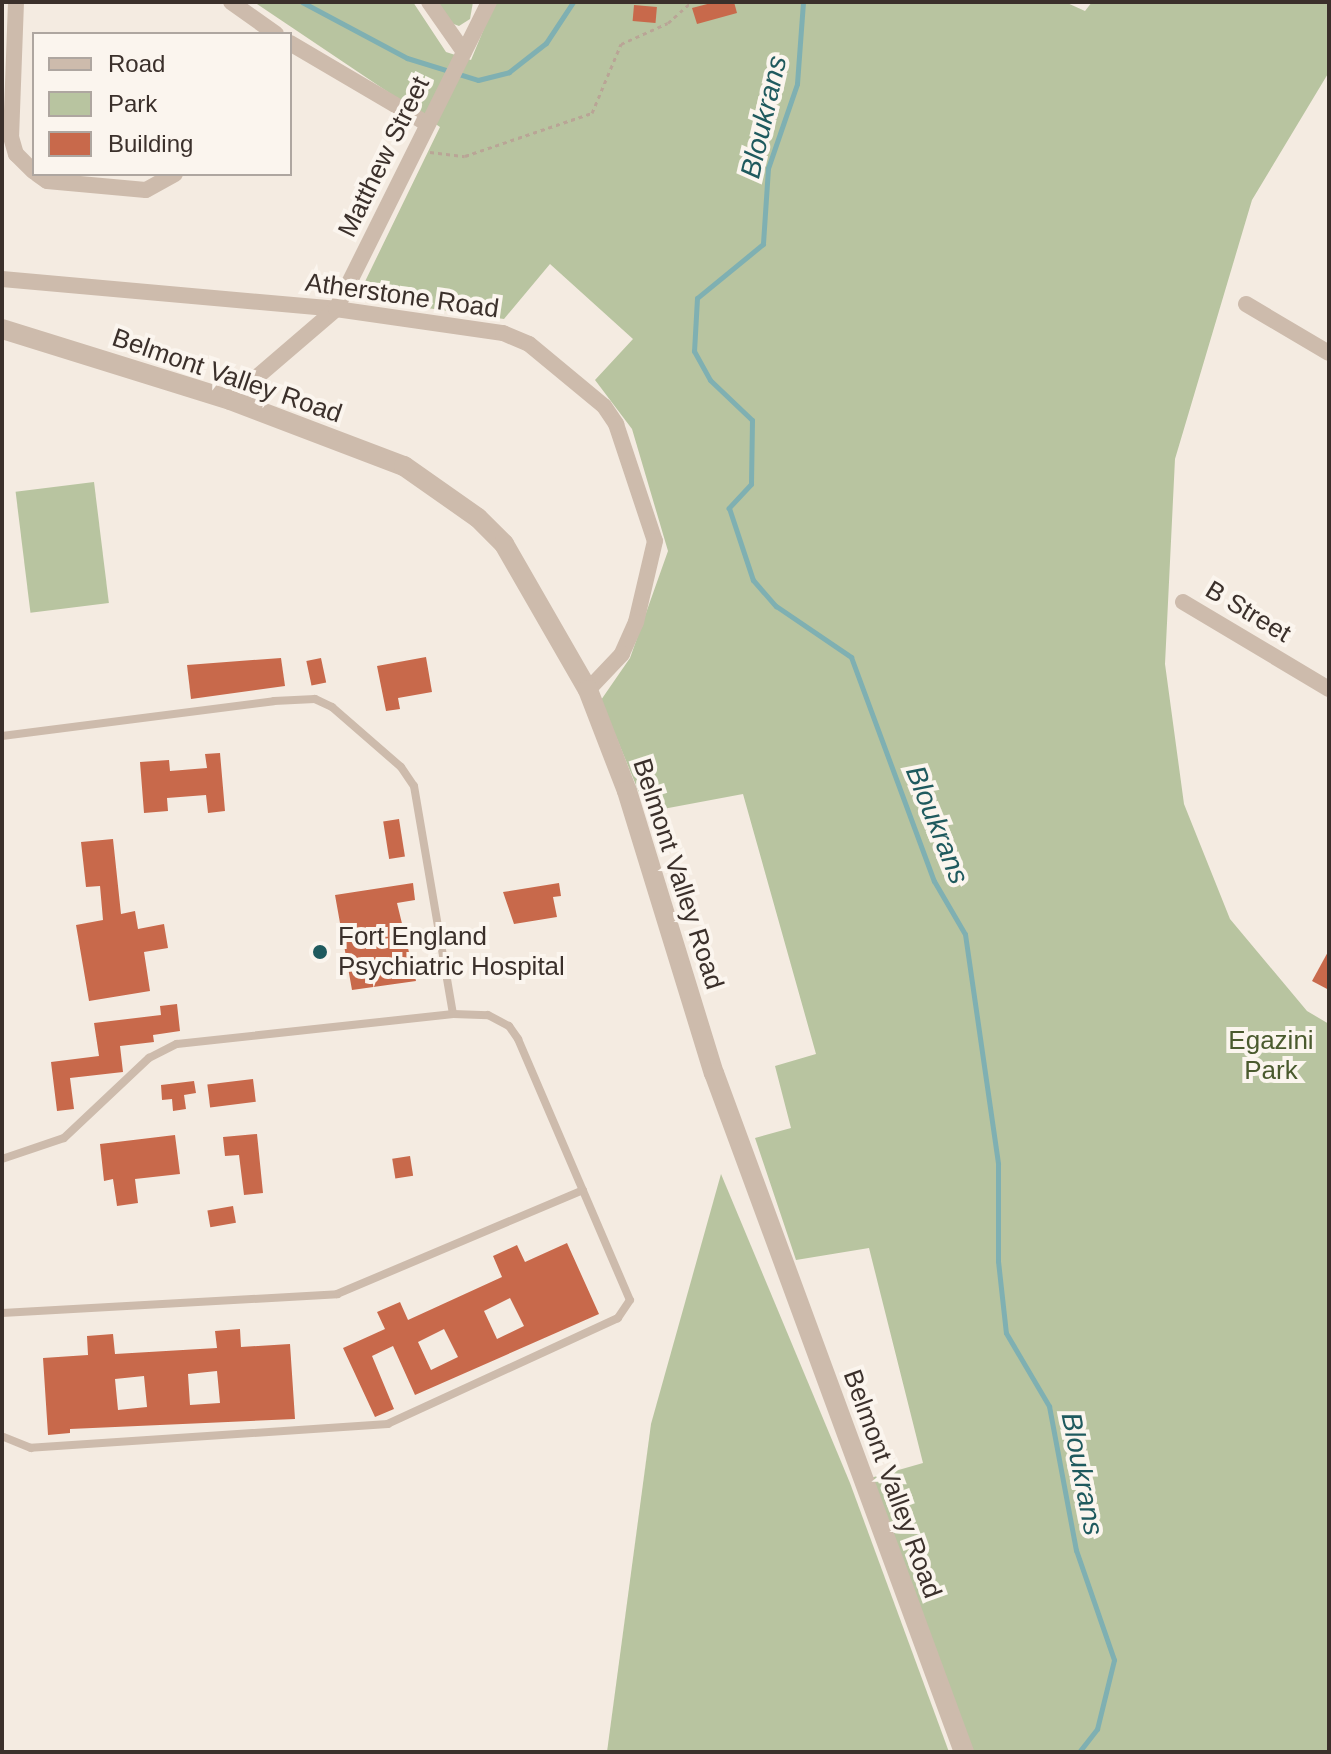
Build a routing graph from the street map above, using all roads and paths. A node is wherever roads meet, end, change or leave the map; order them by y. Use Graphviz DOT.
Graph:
graph roads {
  1 [pos="16,2"];
  2 [pos="231,2"];
  3 [pos="429,2"];
  4 [pos="489,2"];
  5 [pos="691,2"];
  6 [pos="267,32"];
  7 [pos="292,44"];
  8 [pos="457,63"];
  9 [pos="426,123"];
  10 [pos="414,148"];
  11 [pos="32,169"];
  12 [pos="40,176"];
  13 [pos="171,176"];
  14 [pos="2,279"];
  15 [pos="1246,304"];
  16 [pos="336,309"];
  17 [pos="2,329"];
  18 [pos="1329,353"];
  19 [pos="230,400"];
  20 [pos="1183,602"];
  21 [pos="1329,689"];
  22 [pos="588,690"];
  23 [pos="2,736"];
  24 [pos="453,1014"];
  25 [pos="2,1159"];
  26 [pos="583,1190"];
  27 [pos="2,1313"];
  28 [pos="2,1436"];
  29 [pos="964,1752"];
  1 -- 11 [label="street"];
  2 -- 6 [label="street"];
  3 -- 8 [label="street"];
  4 -- 8 [label="street, Matthew Street"];
  5 -- 10 [label="path"];
  7 -- 9 [label="street"];
  8 -- 9 [label="street, Matthew Street"];
  9 -- 10 [label="street, Matthew Street"];
  10 -- 16 [label="street, Matthew Street"];
  12 -- 13 [label="street"];
  14 -- 16 [label="street, Atherstone Road"];
  15 -- 18 [label="street"];
  16 -- 19 [label="street, Matthew Street"];
  16 -- 22 [label="street, Atherstone Road"];
  17 -- 19 [label="street, Belmont Valley Road"];
  19 -- 22 [label="street, Belmont Valley Road"];
  20 -- 21 [label="street, B Street"];
  22 -- 29 [label="street, Belmont Valley Road"];
  23 -- 24 [label="lane"];
  24 -- 25 [label="lane"];
  24 -- 26 [label="lane"];
  26 -- 27 [label="lane"];
  26 -- 28 [label="lane"];
}
